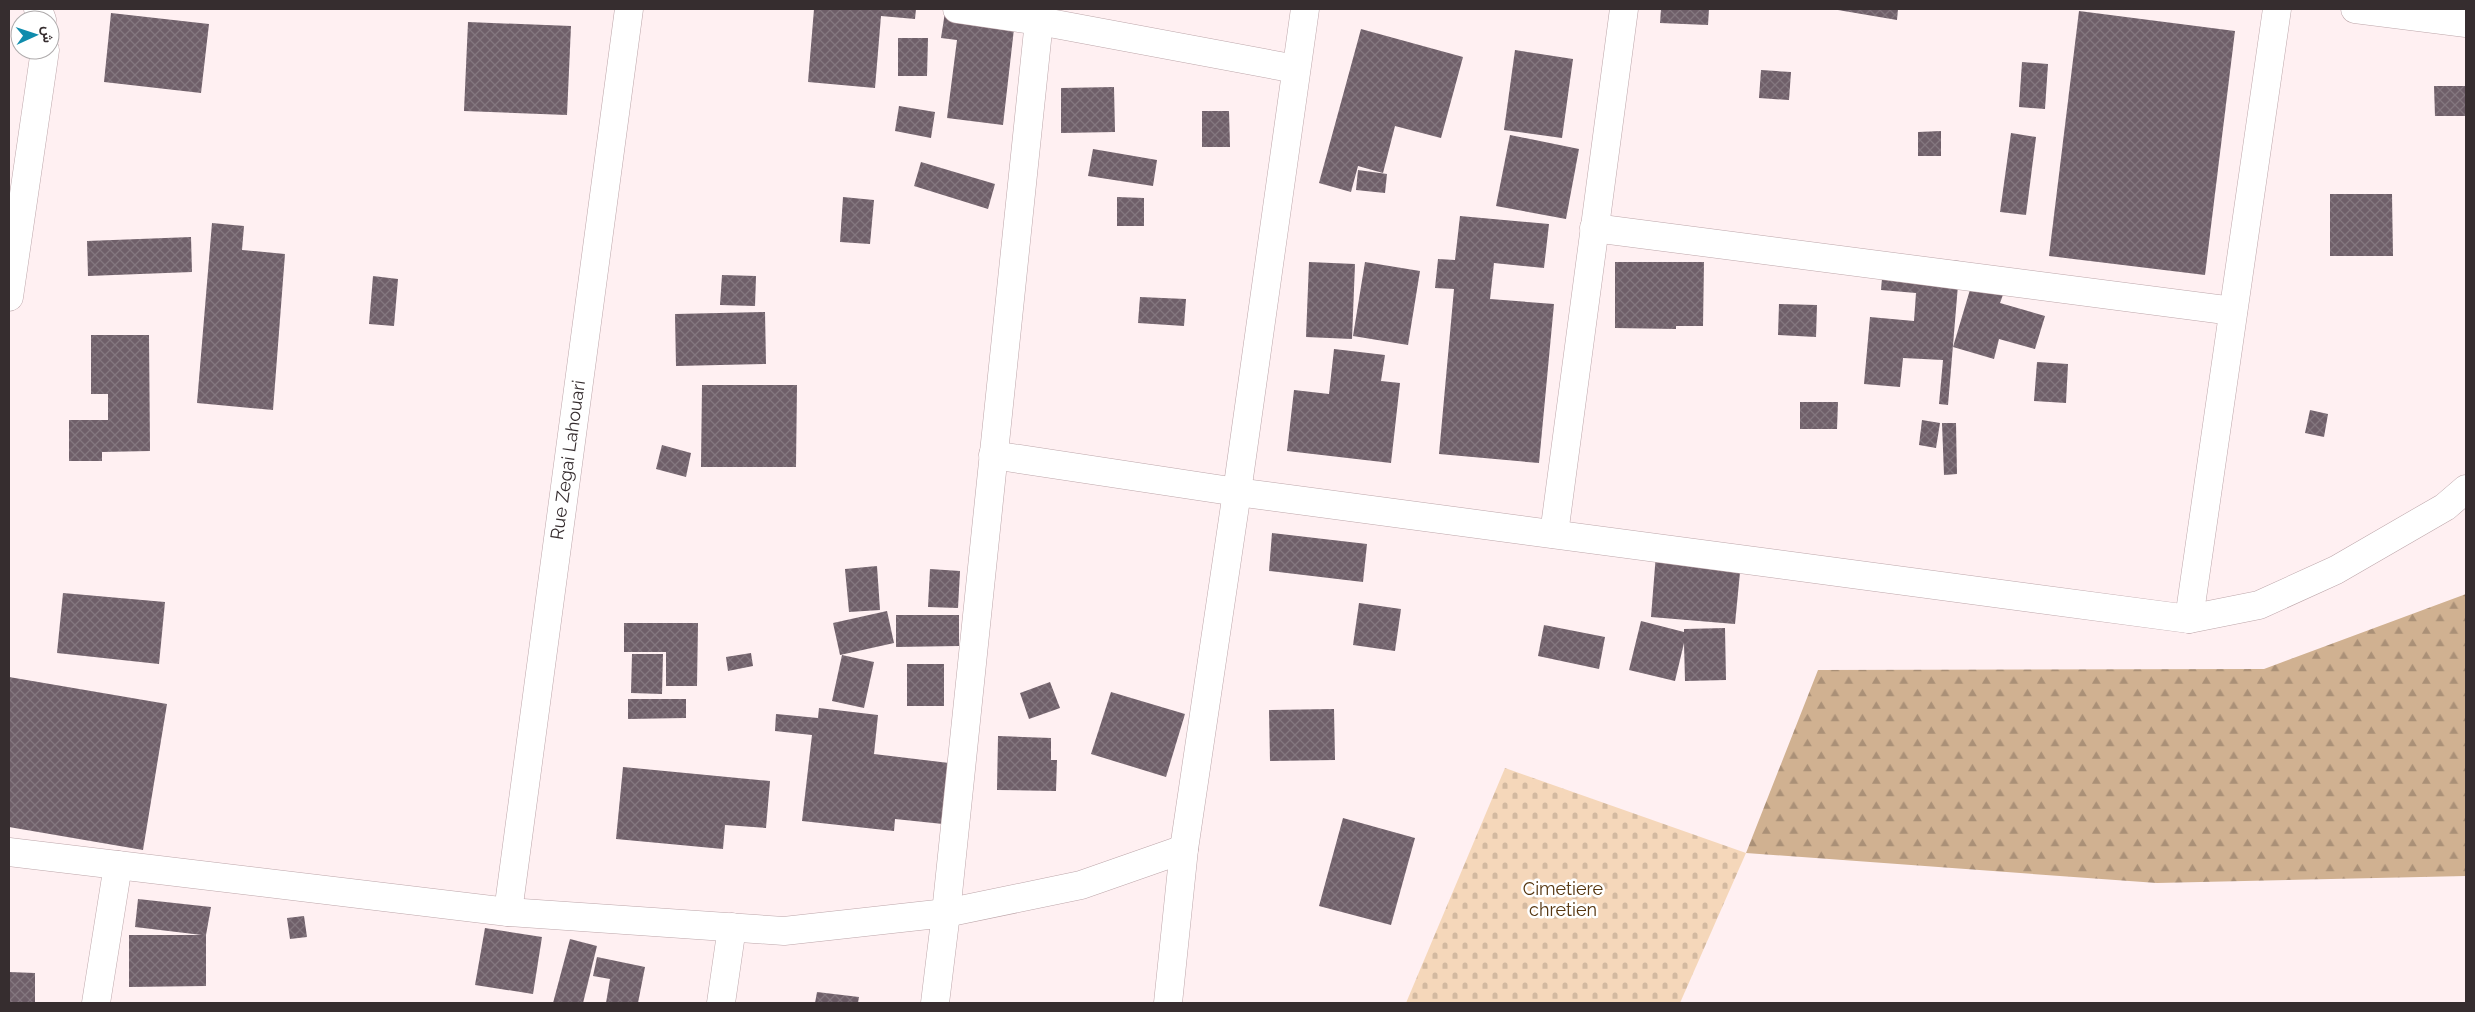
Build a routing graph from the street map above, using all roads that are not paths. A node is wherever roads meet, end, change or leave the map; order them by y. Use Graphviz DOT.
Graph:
graph roads {
  1 [pos="629,9"];
  2 [pos="957,9"];
  3 [pos="1305,9"];
  4 [pos="1624,9"];
  5 [pos="2277,9"];
  6 [pos="2354,9"];
  7 [pos="1039,21"];
  8 [pos="2466,23"];
  9 [pos="43,60"];
  10 [pos="1296,68"];
  11 [pos="19,155"];
  12 [pos="1594,228"];
  13 [pos="9,297"];
  14 [pos="2233,311"];
  15 [pos="993,455"];
  16 [pos="2466,489"];
  17 [pos="1237,492"];
  18 [pos="1554,534"];
  19 [pos="2189,619"];
  20 [pos="1184,850"];
  21 [pos="9,852"];
  22 [pos="118,865"];
  23 [pos="508,912"];
  24 [pos="946,913"];
  25 [pos="732,928"];
  26 [pos="96,1003"];
  27 [pos="721,1003"];
  28 [pos="935,1003"];
  29 [pos="1168,1003"];
  1 -- 23 [label="street, Rue Zegai Lahouari"];
  2 -- 7 [label="street"];
  3 -- 10 [label="street"];
  4 -- 12 [label="street"];
  5 -- 14 [label="street"];
  6 -- 8 [label="street"];
  7 -- 10 [label="street"];
  7 -- 15 [label="street"];
  9 -- 11 [label="street"];
  10 -- 17 [label="street"];
  11 -- 13 [label="street"];
  12 -- 14 [label="street"];
  12 -- 18 [label="street"];
  14 -- 19 [label="street"];
  15 -- 17 [label="street"];
  15 -- 24 [label="street"];
  16 -- 19 [label="street"];
  17 -- 18 [label="street"];
  17 -- 20 [label="street"];
  18 -- 19 [label="street"];
  20 -- 24 [label="street"];
  20 -- 29 [label="street"];
  21 -- 22 [label="street"];
  22 -- 23 [label="street"];
  22 -- 26 [label="street"];
  23 -- 25 [label="street"];
  24 -- 25 [label="street"];
  24 -- 28 [label="street"];
  25 -- 27 [label="street"];
}
